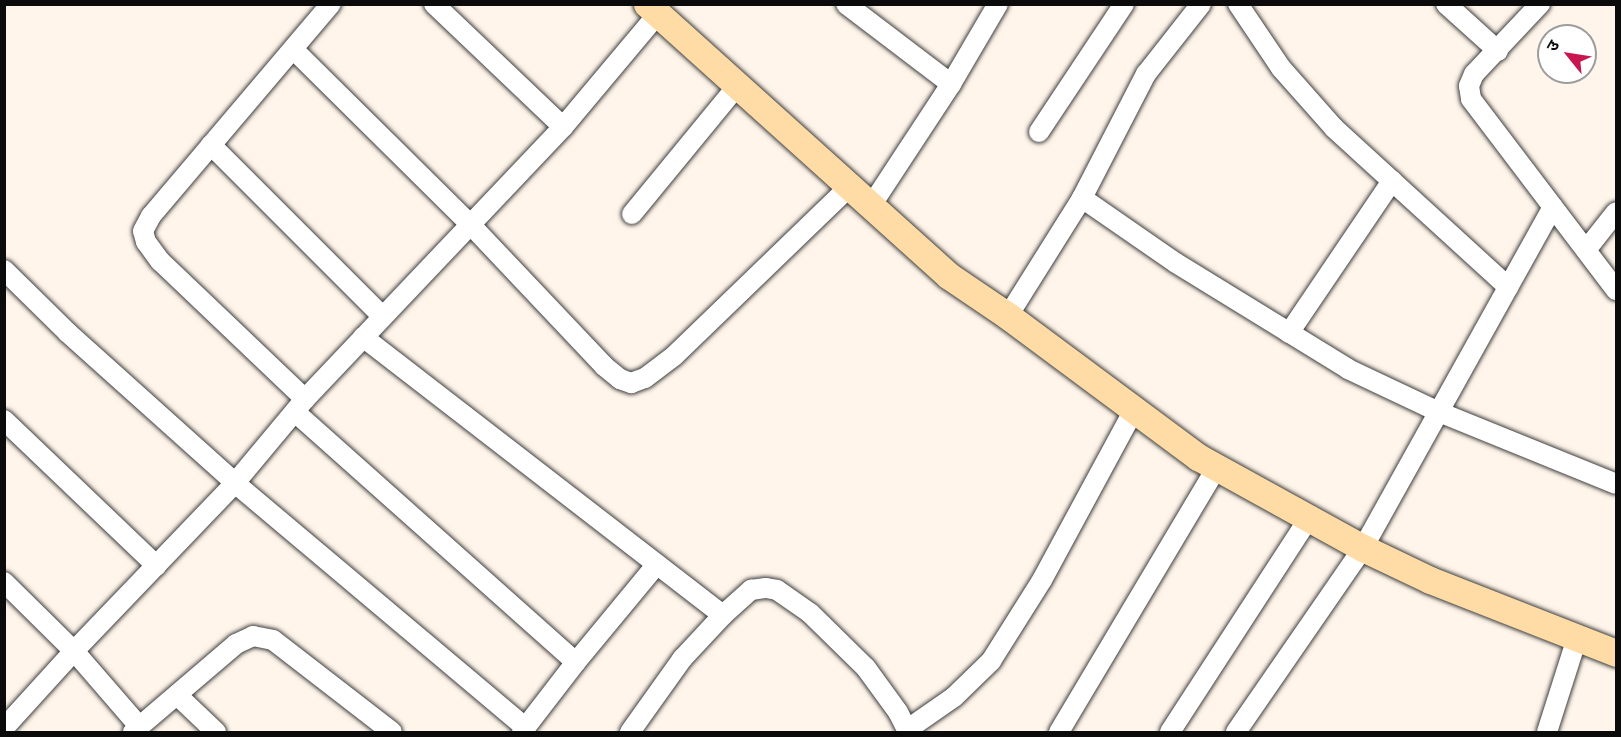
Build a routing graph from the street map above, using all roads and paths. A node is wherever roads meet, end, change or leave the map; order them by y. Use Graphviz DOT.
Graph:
graph roads {
  1 [pos="331,4"];
  2 [pos="434,4"];
  3 [pos="846,4"];
  4 [pos="998,4"];
  5 [pos="1124,4"];
  6 [pos="1201,4"];
  7 [pos="1238,4"];
  8 [pos="1446,4"];
  9 [pos="1540,4"];
  10 [pos="652,10"];
  11 [pos="293,49"];
  12 [pos="1497,51"];
  13 [pos="951,84"];
  14 [pos="736,86"];
  15 [pos="562,127"];
  16 [pos="1040,132"];
  17 [pos="211,145"];
  18 [pos="1392,181"];
  19 [pos="849,187"];
  20 [pos="1082,198"];
  21 [pos="871,206"];
  22 [pos="1553,207"];
  23 [pos="1617,212"];
  24 [pos="632,214"];
  25 [pos="469,223"];
  26 [pos="1586,250"];
  27 [pos="4,270"];
  28 [pos="1508,287"];
  29 [pos="1617,290"];
  30 [pos="382,316"];
  31 [pos="1008,316"];
  32 [pos="1289,333"];
  33 [pos="363,337"];
  34 [pos="300,405"];
  35 [pos="1134,410"];
  36 [pos="1439,412"];
  37 [pos="4,420"];
  38 [pos="1217,466"];
  39 [pos="235,483"];
  40 [pos="1617,484"];
  41 [pos="1309,518"];
  42 [pos="1363,548"];
  43 [pos="657,564"];
  44 [pos="157,566"];
  45 [pos="4,582"];
  46 [pos="723,615"];
  47 [pos="1577,638"];
  48 [pos="74,651"];
  49 [pos="1617,653"];
  50 [pos="576,662"];
  51 [pos="177,695"];
  52 [pos="4,728"];
  53 [pos="136,729"];
  54 [pos="524,730"];
  55 [pos="908,731"];
  56 [pos="216,732"];
  57 [pos="392,732"];
  58 [pos="630,732"];
  59 [pos="1059,732"];
  60 [pos="1170,732"];
  61 [pos="1236,732"];
  62 [pos="1547,732"];
  1 -- 11 [label="street"];
  2 -- 15 [label="street"];
  3 -- 13 [label="street"];
  4 -- 13 [label="street"];
  5 -- 16 [label="street"];
  6 -- 20 [label="street"];
  7 -- 18 [label="street"];
  8 -- 12 [label="street"];
  9 -- 12 [label="street"];
  10 -- 14 [label="main road"];
  10 -- 15 [label="street"];
  11 -- 17 [label="street"];
  11 -- 25 [label="street"];
  12 -- 22 [label="street"];
  13 -- 21 [label="street"];
  14 -- 19 [label="main road"];
  14 -- 24 [label="street"];
  15 -- 25 [label="street"];
  17 -- 30 [label="street"];
  17 -- 34 [label="street"];
  18 -- 28 [label="street"];
  18 -- 32 [label="street"];
  19 -- 21 [label="main road"];
  19 -- 25 [label="street"];
  20 -- 31 [label="street"];
  20 -- 32 [label="street"];
  21 -- 31 [label="main road"];
  22 -- 26 [label="street"];
  22 -- 28 [label="street"];
  23 -- 26 [label="street"];
  25 -- 30 [label="street"];
  26 -- 29 [label="street"];
  27 -- 39 [label="street"];
  28 -- 36 [label="street"];
  30 -- 33 [label="street"];
  31 -- 35 [label="main road"];
  32 -- 36 [label="street"];
  33 -- 34 [label="street"];
  33 -- 43 [label="street"];
  34 -- 39 [label="street"];
  34 -- 50 [label="street"];
  35 -- 38 [label="main road"];
  35 -- 55 [label="street"];
  36 -- 40 [label="street"];
  36 -- 42 [label="street"];
  37 -- 44 [label="street"];
  38 -- 41 [label="main road"];
  38 -- 59 [label="street"];
  39 -- 44 [label="street"];
  39 -- 54 [label="street"];
  41 -- 42 [label="main road"];
  41 -- 60 [label="street"];
  42 -- 47 [label="main road"];
  42 -- 61 [label="street"];
  43 -- 46 [label="street"];
  43 -- 50 [label="street"];
  44 -- 48 [label="street"];
  45 -- 48 [label="street"];
  46 -- 55 [label="street"];
  46 -- 58 [label="street"];
  47 -- 49 [label="main road"];
  47 -- 62 [label="street"];
  48 -- 52 [label="street"];
  48 -- 53 [label="street"];
  50 -- 54 [label="street"];
  51 -- 53 [label="street"];
  51 -- 56 [label="street"];
  51 -- 57 [label="street"];
}
